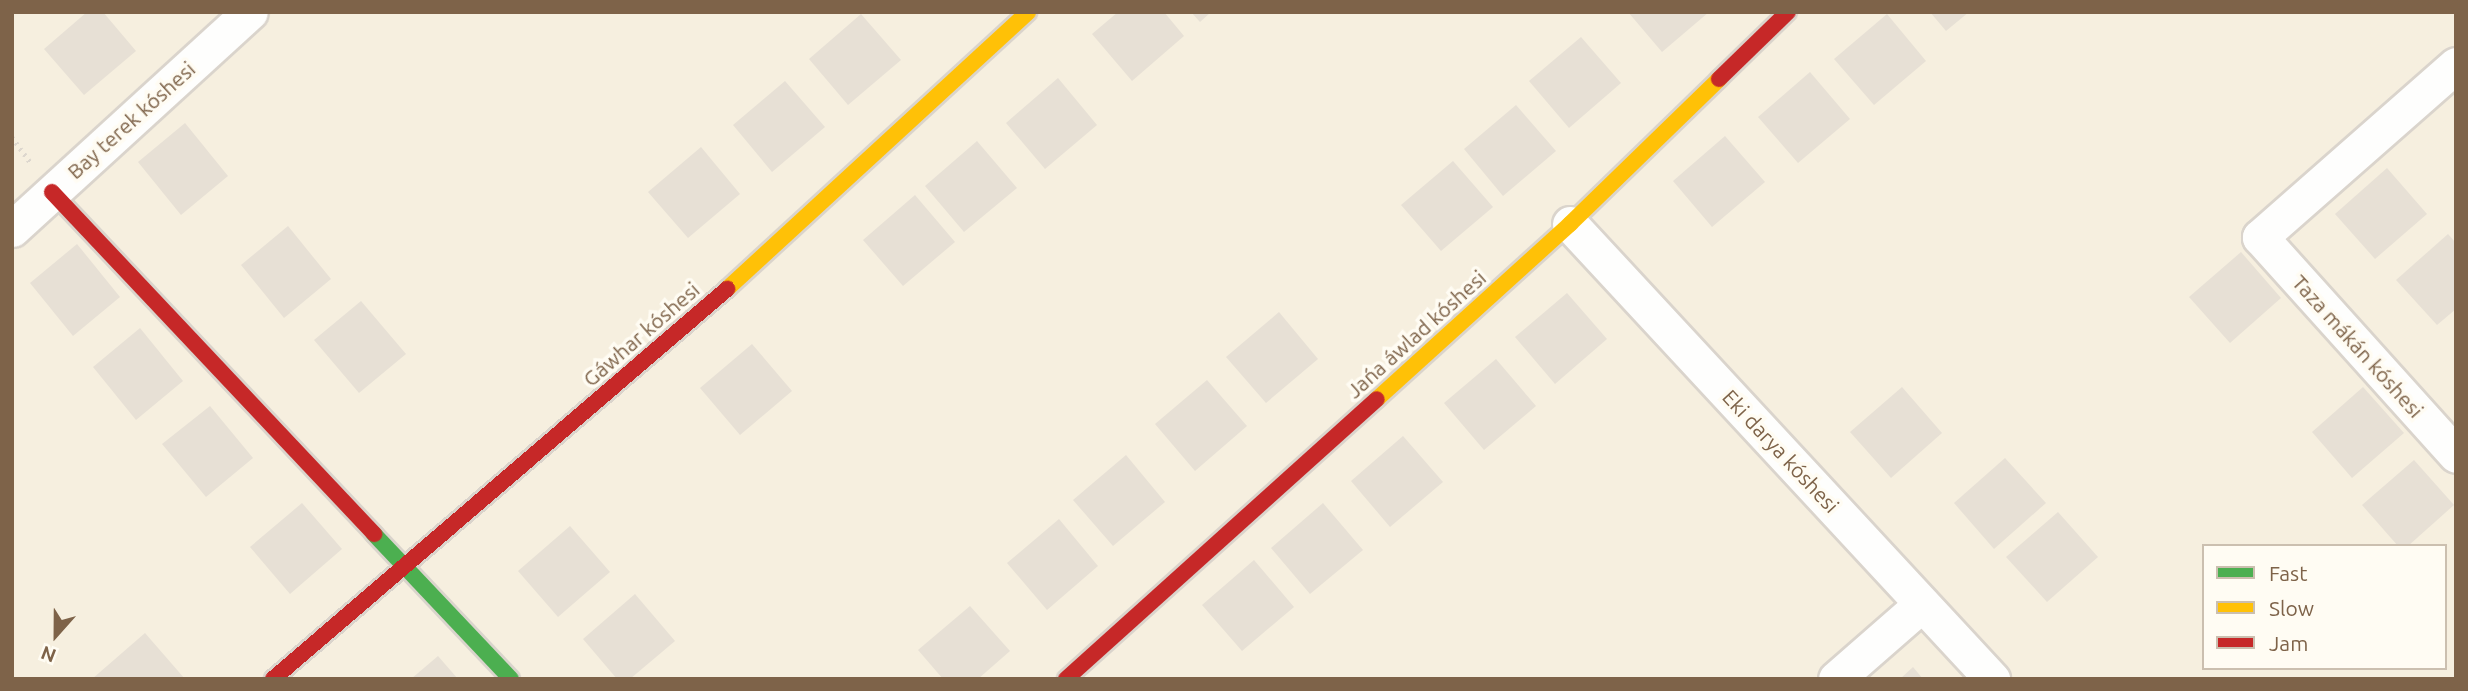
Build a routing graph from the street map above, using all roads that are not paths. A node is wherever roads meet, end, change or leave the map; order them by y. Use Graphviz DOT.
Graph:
graph roads {
  1 [pos="250,12"];
  2 [pos="1028,12"];
  3 [pos="1788,12"];
  4 [pos="2456,65"];
  5 [pos="52,191"];
  6 [pos="1570,224"];
  7 [pos="12,229"];
  8 [pos="2456,455"];
  9 [pos="401,566"];
  10 [pos="1922,604"];
  11 [pos="273,679"];
  12 [pos="511,679"];
  13 [pos="1066,679"];
  14 [pos="1836,679"];
  15 [pos="1992,679"];
  1 -- 5 [label="street, Bay terek kóshesi"];
  2 -- 9 [label="street, Gáwhar kóshesi"];
  3 -- 6 [label="street, Jańa áwlad kóshesi"];
  4 -- 8 [label="street, Taza mákán kóshesi"];
  5 -- 7 [label="street, Bay terek kóshesi"];
  5 -- 9 [label="street"];
  6 -- 10 [label="street, Eki darya kóshesi"];
  6 -- 13 [label="street, Jańa áwlad kóshesi"];
  9 -- 11 [label="street, Gáwhar kóshesi"];
  9 -- 12 [label="street"];
  10 -- 14 [label="street"];
  10 -- 15 [label="street, Eki darya kóshesi"];
}
